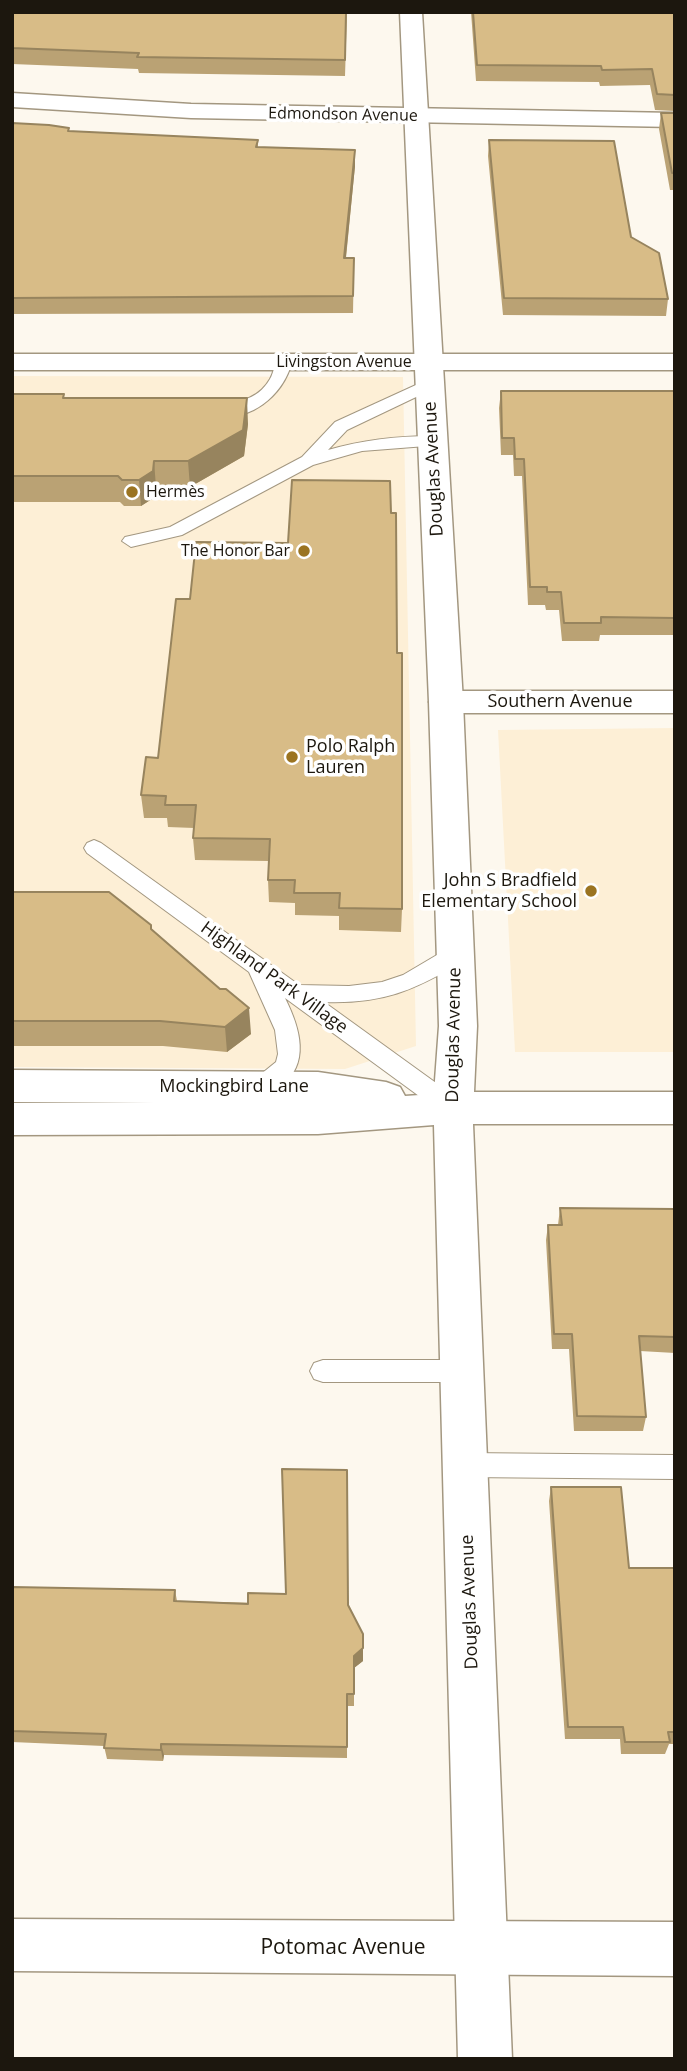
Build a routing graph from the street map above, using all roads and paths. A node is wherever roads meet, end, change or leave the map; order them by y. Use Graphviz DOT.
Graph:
graph roads {
  1 [pos="411,12"];
  2 [pos="12,100"];
  3 [pos="414,117"];
  4 [pos="675,120"];
  5 [pos="12,362"];
  6 [pos="284,362"];
  7 [pos="675,362"];
  8 [pos="428,373"];
  9 [pos="205,411"];
  10 [pos="433,441"];
  11 [pos="307,461"];
  12 [pos="131,541"];
  13 [pos="446,702"];
  14 [pos="675,702"];
  15 [pos="94,848"];
  16 [pos="455,956"];
  17 [pos="254,964"];
  18 [pos="294,993"];
  19 [pos="12,1086"];
  20 [pos="263,1086"];
  21 [pos="453,1108"];
  22 [pos="675,1108"];
  23 [pos="12,1119"];
  24 [pos="323,1371"];
  25 [pos="462,1371"];
  26 [pos="465,1465"];
  27 [pos="675,1467"];
  28 [pos="12,1945"];
  29 [pos="481,1949"];
  30 [pos="675,1949"];
  31 [pos="485,2059"];
  1 -- 3 [label="street, Douglas Avenue"];
  2 -- 3 [label="street, Edmondson Avenue"];
  3 -- 4 [label="street, Edmondson Avenue"];
  3 -- 8 [label="street, Douglas Avenue"];
  5 -- 6 [label="street, Livingston Avenue"];
  6 -- 8 [label="street, Livingston Avenue"];
  6 -- 9 [label="lane"];
  7 -- 8 [label="street, Livingston Avenue"];
  8 -- 10 [label="street, Douglas Avenue"];
  8 -- 11 [label="lane"];
  10 -- 11 [label="lane"];
  10 -- 13 [label="street, Douglas Avenue"];
  11 -- 12 [label="lane"];
  13 -- 14 [label="street, Southern Avenue"];
  13 -- 16 [label="street, Douglas Avenue"];
  15 -- 17 [label="lane, Highland Park Village"];
  16 -- 18 [label="lane"];
  16 -- 21 [label="street, Douglas Avenue"];
  17 -- 18 [label="lane, Highland Park Village"];
  17 -- 20 [label="lane"];
  18 -- 21 [label="lane, Highland Park Village"];
  19 -- 20 [label="street, Mockingbird Lane"];
  20 -- 21 [label="street, Mockingbird Lane"];
  21 -- 22 [label="street, Mockingbird Lane"];
  21 -- 23 [label="street, Mockingbird Lane"];
  21 -- 25 [label="street, Douglas Avenue"];
  24 -- 25 [label="lane"];
  25 -- 26 [label="street, Douglas Avenue"];
  26 -- 27 [label="lane"];
  26 -- 29 [label="street, Douglas Avenue"];
  28 -- 29 [label="street, Potomac Avenue"];
  29 -- 30 [label="street, Potomac Avenue"];
  29 -- 31 [label="street, Douglas Avenue"];
}
